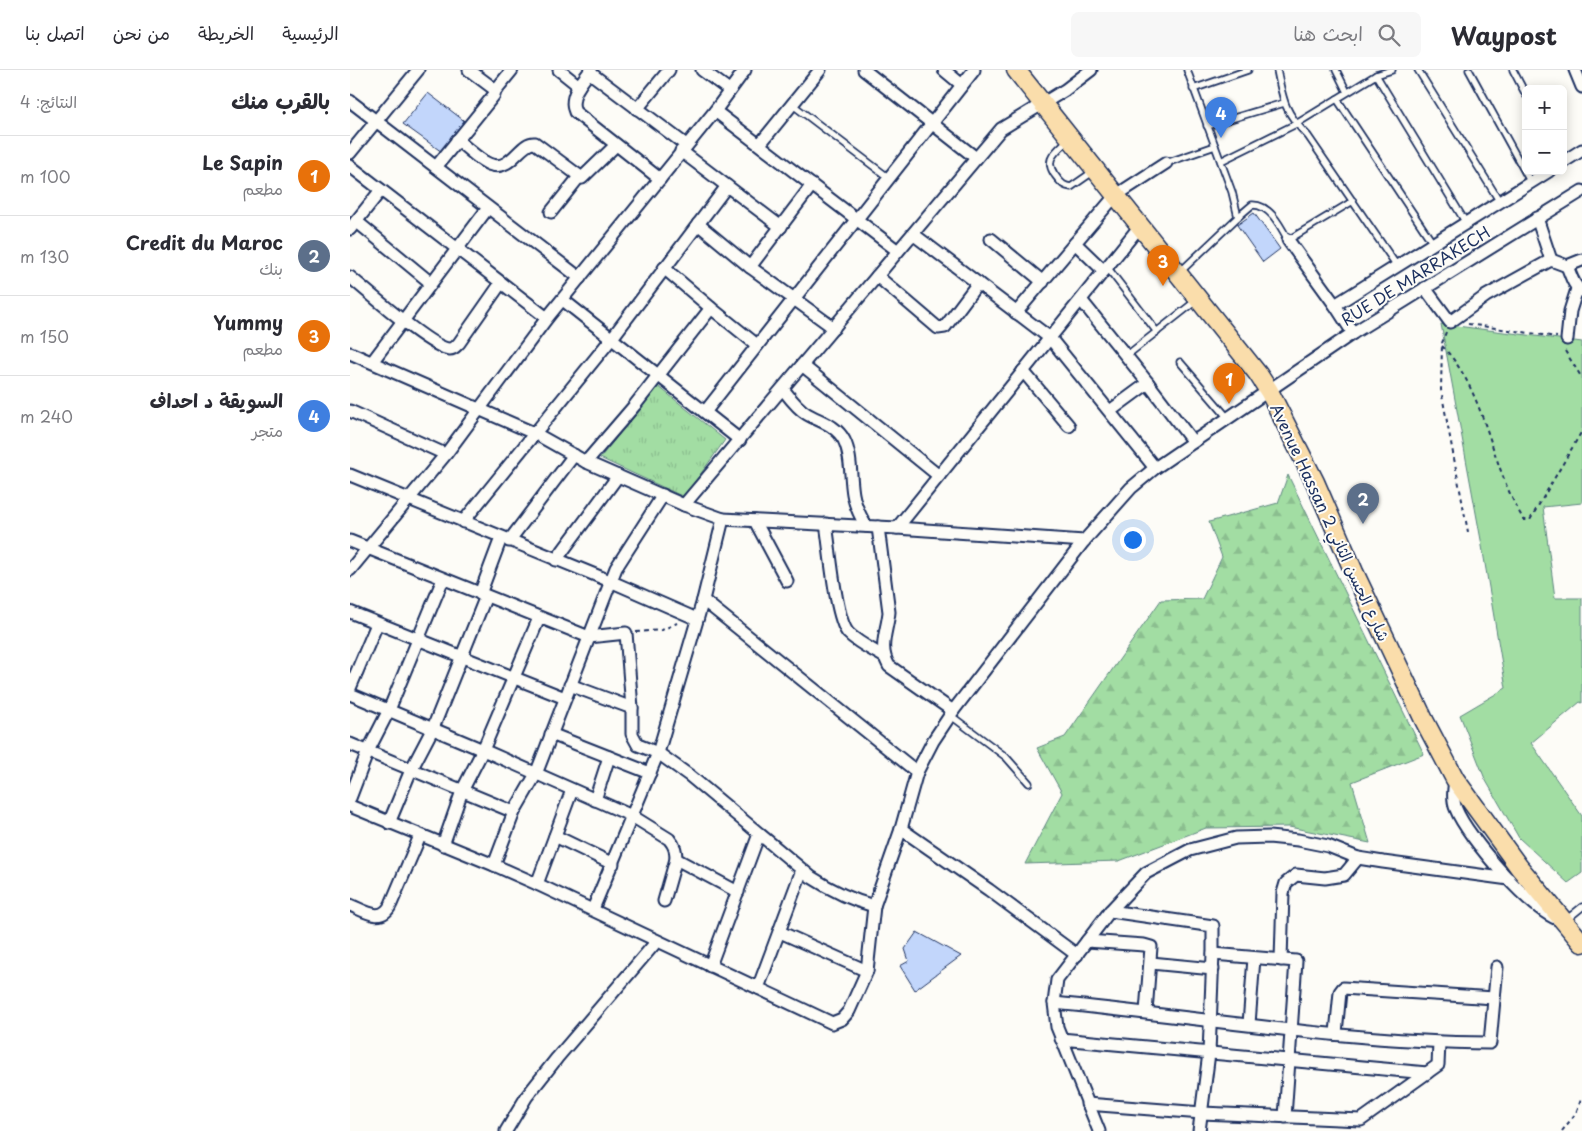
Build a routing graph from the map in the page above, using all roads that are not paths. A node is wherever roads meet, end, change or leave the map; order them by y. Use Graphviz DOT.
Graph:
graph roads {
  1 [pos="418,70"];
  2 [pos="469,70"];
  3 [pos="512,70"];
  4 [pos="559,70"];
  5 [pos="669,70"];
  6 [pos="702,70"];
  7 [pos="745,70"];
  8 [pos="820,70"];
  9 [pos="864,70"];
  10 [pos="944,70"];
  11 [pos="974,70"];
  12 [pos="1016,70"];
  13 [pos="1091,70"];
  14 [pos="1187,70"];
  15 [pos="1248,70"];
  16 [pos="1277,70"];
  17 [pos="1336,70"];
  18 [pos="1392,70"];
  19 [pos="1418,70"];
  20 [pos="1469,70"];
  21 [pos="1513,70"];
  22 [pos="1575,70"];
  23 [pos="590,71"];
  24 [pos="1380,73"];
  25 [pos="962,85"];
  26 [pos="579,86"];
  27 [pos="1522,87"];
  28 [pos="1582,87"];
  29 [pos="1193,89"];
  30 [pos="729,90"];
  31 [pos="495,91"];
  32 [pos="1347,92"];
  33 [pos="1337,99"];
  34 [pos="350,101"];
  35 [pos="1284,102"];
  36 [pos="1041,104"];
  37 [pos="793,105"];
  38 [pos="638,109"];
  39 [pos="715,110"];
  40 [pos="377,120"];
  41 [pos="932,124"];
  42 [pos="1296,124"];
  43 [pos="1207,126"];
  44 [pos="1070,139"];
  45 [pos="457,140"];
  46 [pos="760,144"];
  47 [pos="616,145"];
  48 [pos="1215,146"];
  49 [pos="683,148"];
  50 [pos="1582,150"];
  51 [pos="350,153"];
  52 [pos="976,158"];
  53 [pos="1567,159"];
  54 [pos="1221,161"];
  55 [pos="1166,163"];
  56 [pos="350,166"];
  57 [pos="436,167"];
  58 [pos="1095,170"];
  59 [pos="1543,175"];
  60 [pos="579,177"];
  61 [pos="889,178"];
  62 [pos="660,179"];
  63 [pos="1531,183"];
  64 [pos="812,185"];
  65 [pos="727,186"];
  66 [pos="381,190"];
  67 [pos="1582,191"];
  68 [pos="1115,196"];
  69 [pos="1353,201"];
  70 [pos="1500,202"];
  71 [pos="488,208"];
  72 [pos="551,212"];
  73 [pos="1238,217"];
  74 [pos="1537,218"];
  75 [pos="856,219"];
  76 [pos="698,224"];
  77 [pos="1466,224"];
  78 [pos="353,225"];
  79 [pos="1140,226"];
  80 [pos="781,227"];
  81 [pos="913,234"];
  82 [pos="990,239"];
  83 [pos="1288,240"];
  84 [pos="1075,243"];
  85 [pos="1434,245"];
  86 [pos="457,249"];
  87 [pos="898,251"];
  88 [pos="1551,260"];
  89 [pos="1582,260"];
  90 [pos="1567,266"];
  91 [pos="750,267"];
  92 [pos="1398,267"];
  93 [pos="664,268"];
  94 [pos="1106,269"];
  95 [pos="1178,274"];
  96 [pos="877,276"];
  97 [pos="350,277"];
  98 [pos="580,278"];
  99 [pos="1043,282"];
  100 [pos="431,283"];
  101 [pos="501,283"];
  102 [pos="978,283"];
  103 [pos="1425,288"];
  104 [pos="1580,290"];
  105 [pos="793,299"];
  106 [pos="1198,299"];
  107 [pos="563,300"];
  108 [pos="1081,300"];
  109 [pos="1335,305"];
  110 [pos="710,308"];
  111 [pos="1016,313"];
  112 [pos="547,318"];
  113 [pos="403,320"];
  114 [pos="834,328"];
  115 [pos="1157,332"];
  116 [pos="1353,333"];
  117 [pos="612,338"];
  118 [pos="1050,338"];
  119 [pos="1564,342"];
  120 [pos="757,345"];
  121 [pos="350,353"];
  122 [pos="1126,356"];
  123 [pos="372,362"];
  124 [pos="1180,362"];
  125 [pos="802,365"];
  126 [pos="1023,371"];
  127 [pos="658,375"];
  128 [pos="1148,383"];
  129 [pos="783,389"];
  130 [pos="1269,391"];
  131 [pos="479,409"];
  132 [pos="350,411"];
  133 [pos="1110,411"];
  134 [pos="705,412"];
  135 [pos="1228,418"];
  136 [pos="1069,426"];
  137 [pos="536,434"];
  138 [pos="740,440"];
  139 [pos="1193,442"];
  140 [pos="445,454"];
  141 [pos="574,455"];
  142 [pos="586,462"];
  143 [pos="1156,468"];
  144 [pos="350,475"];
  145 [pos="618,476"];
  146 [pos="939,476"];
  147 [pos="663,495"];
  148 [pos="408,499"];
  149 [pos="684,505"];
  150 [pos="723,519"];
  151 [pos="755,521"];
  152 [pos="463,522"];
  153 [pos="826,524"];
  154 [pos="866,526"];
  155 [pos="878,527"];
  156 [pos="897,528"];
  157 [pos="505,539"];
  158 [pos="350,541"];
  159 [pos="1084,541"];
  160 [pos="368,548"];
  161 [pos="556,560"];
  162 [pos="350,570"];
  163 [pos="444,579"];
  164 [pos="610,580"];
  165 [pos="788,581"];
  166 [pos="483,595"];
  167 [pos="703,600"];
  168 [pos="350,612"];
  169 [pos="692,616"];
  170 [pos="539,618"];
  171 [pos="377,624"];
  172 [pos="589,637"];
  173 [pos="417,640"];
  174 [pos="883,656"];
  175 [pos="461,657"];
  176 [pos="514,678"];
  177 [pos="570,686"];
  178 [pos="350,688"];
  179 [pos="350,694"];
  180 [pos="565,698"];
  181 [pos="632,708"];
  182 [pos="389,710"];
  183 [pos="952,713"];
  184 [pos="433,728"];
  185 [pos="551,734"];
  186 [pos="350,744"];
  187 [pos="483,750"];
  188 [pos="368,751"];
  189 [pos="658,753"];
  190 [pos="609,757"];
  191 [pos="411,770"];
  192 [pos="917,772"];
  193 [pos="650,773"];
  194 [pos="536,774"];
  195 [pos="1455,778"];
  196 [pos="1029,783"];
  197 [pos="572,790"];
  198 [pos="462,791"];
  199 [pos="350,798"];
  200 [pos="595,800"];
  201 [pos="350,806"];
  202 [pos="514,812"];
  203 [pos="632,816"];
  204 [pos="389,823"];
  205 [pos="901,828"];
  206 [pos="760,834"];
  207 [pos="420,836"];
  208 [pos="555,836"];
  209 [pos="443,845"];
  210 [pos="1358,858"];
  211 [pos="676,859"];
  212 [pos="613,864"];
  213 [pos="494,865"];
  214 [pos="802,870"];
  215 [pos="1509,880"];
  216 [pos="536,884"];
  217 [pos="738,892"];
  218 [pos="664,901"];
  219 [pos="350,905"];
  220 [pos="874,906"];
  221 [pos="1582,907"];
  222 [pos="593,909"];
  223 [pos="1110,911"];
  224 [pos="1565,921"];
  225 [pos="780,932"];
  226 [pos="657,941"];
  227 [pos="1087,941"];
  228 [pos="1582,943"];
  229 [pos="1214,954"];
  230 [pos="1077,955"];
  231 [pos="1254,958"];
  232 [pos="1281,960"];
  233 [pos="1151,963"];
  234 [pos="710,966"];
  235 [pos="1497,967"];
  236 [pos="1212,968"];
  237 [pos="867,971"];
  238 [pos="758,988"];
  239 [pos="1494,998"];
  240 [pos="1054,1003"];
  241 [pos="1146,1012"];
  242 [pos="1209,1020"];
  243 [pos="1250,1024"];
  244 [pos="1292,1029"];
  245 [pos="1336,1033"];
  246 [pos="1061,1039"];
  247 [pos="1440,1042"];
  248 [pos="1208,1053"];
  249 [pos="1290,1061"];
  250 [pos="1427,1073"];
  251 [pos="1087,1104"];
  252 [pos="1202,1113"];
  253 [pos="1285,1117"];
  254 [pos="1361,1126"];
  255 [pos="1201,1130"];
  256 [pos="506,1131"];
  257 [pos="1099,1131"];
  1 -- 40 [label="street"];
  2 -- 31 [label="street"];
  3 -- 31 [label="street"];
  4 -- 26 [label="street"];
  5 -- 38 [label="street"];
  6 -- 30 [label="street"];
  7 -- 30 [label="street"];
  8 -- 37 [label="street"];
  9 -- 41 [label="street"];
  10 -- 25 [label="street"];
  11 -- 25 [label="street"];
  12 -- 36 [label="main road, Avenue Hassan 2 شارع الحسن الثاني"];
  13 -- 36 [label="street"];
  14 -- 29 [label="lane"];
  15 -- 29 [label="lane"];
  16 -- 35 [label="lane"];
  17 -- 32 [label="lane"];
  18 -- 24 [label="lane"];
  19 -- 70 [label="lane"];
  20 -- 63 [label="lane"];
  21 -- 27 [label="lane"];
  22 -- 28 [label="street"];
  23 -- 26 [label="street"];
  23 -- 38 [label="street"];
  24 -- 32 [label="lane"];
  24 -- 77 [label="lane"];
  25 -- 41 [label="street"];
  26 -- 47 [label="street"];
  29 -- 43 [label="lane"];
  30 -- 39 [label="street"];
  31 -- 45 [label="street"];
  32 -- 33 [label="lane"];
  33 -- 42 [label="lane"];
  33 -- 85 [label="lane"];
  34 -- 40 [label="street"];
  35 -- 42 [label="lane"];
  35 -- 43 [label="lane"];
  36 -- 44 [label="main road, Avenue Hassan 2 شارع الحسن الثاني"];
  36 -- 52 [label="street"];
  37 -- 46 [label="street"];
  37 -- 61 [label="lane"];
  38 -- 49 [label="street"];
  39 -- 46 [label="street"];
  39 -- 49 [label="street"];
  40 -- 51 [label="street"];
  40 -- 57 [label="street"];
  41 -- 52 [label="street"];
  41 -- 61 [label="street"];
  42 -- 54 [label="lane"];
  42 -- 69 [label="lane"];
  43 -- 48 [label="lane"];
  44 -- 58 [label="main road, Avenue Hassan 2 شارع الحسن الثاني"];
  44 -- 58 [label="lane"];
  45 -- 57 [label="street"];
  45 -- 60 [label="street"];
  46 -- 64 [label="street"];
  47 -- 60 [label="street"];
  47 -- 62 [label="street"];
  48 -- 54 [label="lane"];
  48 -- 55 [label="lane"];
  49 -- 62 [label="street"];
  49 -- 65 [label="street"];
  50 -- 53 [label="street"];
  52 -- 81 [label="street"];
  54 -- 73 [label="lane"];
  55 -- 68 [label="street"];
  56 -- 66 [label="street"];
  57 -- 71 [label="street"];
  58 -- 68 [label="main road, Avenue Hassan 2 شارع الحسن الثاني"];
  59 -- 63 [label="street"];
  60 -- 72 [label="street"];
  61 -- 75 [label="street"];
  62 -- 98 [label="street"];
  63 -- 70 [label="street"];
  64 -- 75 [label="street"];
  64 -- 80 [label="street"];
  65 -- 76 [label="street"];
  65 -- 80 [label="street"];
  66 -- 78 [label="street"];
  66 -- 86 [label="street"];
  67 -- 74 [label="street, RUE DE MARRAKECH"];
  68 -- 79 [label="main road, Avenue Hassan 2 شارع الحسن الثاني"];
  68 -- 84 [label="street"];
  69 -- 83 [label="lane"];
  69 -- 92 [label="lane"];
  70 -- 77 [label="street"];
  71 -- 86 [label="street"];
  71 -- 98 [label="street"];
  73 -- 83 [label="lane"];
  73 -- 95 [label="lane"];
  74 -- 88 [label="street"];
  74 -- 103 [label="street, RUE DE MARRAKECH"];
  75 -- 87 [label="street"];
  75 -- 105 [label="street"];
  76 -- 91 [label="street"];
  76 -- 93 [label="street"];
  77 -- 85 [label="street"];
  78 -- 100 [label="street"];
  79 -- 94 [label="street"];
  79 -- 95 [label="main road, Avenue Hassan 2 شارع الحسن الثاني"];
  80 -- 91 [label="street"];
  81 -- 87 [label="street"];
  81 -- 102 [label="street"];
  82 -- 99 [label="street"];
  83 -- 109 [label="street"];
  84 -- 94 [label="street"];
  84 -- 99 [label="street"];
  85 -- 92 [label="street"];
  86 -- 100 [label="street"];
  86 -- 101 [label="street"];
  87 -- 96 [label="street"];
  88 -- 90 [label="street"];
  88 -- 103 [label="street"];
  89 -- 90 [label="street"];
  90 -- 104 [label="street"];
  91 -- 105 [label="street"];
  92 -- 109 [label="street"];
  93 -- 110 [label="street"];
  93 -- 117 [label="street"];
  94 -- 108 [label="street"];
  94 -- 115 [label="lane"];
  95 -- 106 [label="main road, Avenue Hassan 2 شارع الحسن الثاني"];
  96 -- 102 [label="street"];
  96 -- 114 [label="street"];
  97 -- 113 [label="street"];
  98 -- 107 [label="street"];
  99 -- 111 [label="street"];
  100 -- 113 [label="street"];
  101 -- 112 [label="street"];
  101 -- 113 [label="street"];
  102 -- 111 [label="street"];
  103 -- 116 [label="street, RUE DE MARRAKECH"];
  104 -- 119 [label="street"];
  105 -- 114 [label="street"];
  105 -- 120 [label="street"];
  106 -- 115 [label="lane"];
  106 -- 130 [label="main road, Avenue Hassan 2 شارع الحسن الثاني"];
  107 -- 112 [label="street"];
  107 -- 117 [label="street"];
  108 -- 118 [label="street"];
  108 -- 122 [label="street"];
  109 -- 116 [label="street"];
  110 -- 120 [label="street"];
  110 -- 127 [label="street"];
  111 -- 118 [label="street"];
  112 -- 131 [label="street"];
  113 -- 123 [label="street"];
  114 -- 125 [label="street"];
  115 -- 122 [label="lane"];
  116 -- 130 [label="street, RUE DE MARRAKECH"];
  117 -- 127 [label="street"];
  117 -- 137 [label="street"];
  118 -- 126 [label="street"];
  118 -- 133 [label="street"];
  120 -- 134 [label="street"];
  121 -- 123 [label="street"];
  122 -- 128 [label="street"];
  123 -- 131 [label="street"];
  124 -- 135 [label="lane"];
  125 -- 129 [label="street"];
  125 -- 146 [label="street"];
  126 -- 136 [label="street"];
  126 -- 146 [label="street"];
  127 -- 134 [label="street"];
  127 -- 142 [label="street"];
  128 -- 133 [label="street"];
  128 -- 139 [label="street"];
  129 -- 138 [label="street"];
  129 -- 154 [label="street"];
  130 -- 135 [label="street, RUE DE MARRAKECH"];
  130 -- 195 [label="main road, Avenue Hassan 2 شارع الحسن الثاني"];
  131 -- 137 [label="street"];
  131 -- 140 [label="street"];
  132 -- 140 [label="street"];
  133 -- 143 [label="street"];
  134 -- 138 [label="street"];
  135 -- 139 [label="street, RUE DE MARRAKECH"];
  137 -- 141 [label="street"];
  137 -- 152 [label="street"];
  138 -- 149 [label="street"];
  139 -- 143 [label="street, RUE DE MARRAKECH"];
  140 -- 148 [label="street"];
  141 -- 142 [label="street"];
  141 -- 157 [label="street"];
  142 -- 145 [label="street"];
  143 -- 159 [label="street, RUE DE MARRAKECH"];
  144 -- 148 [label="street"];
  145 -- 147 [label="street"];
  145 -- 161 [label="street"];
  146 -- 156 [label="street"];
  147 -- 149 [label="street"];
  147 -- 164 [label="street"];
  148 -- 152 [label="street"];
  148 -- 160 [label="street"];
  149 -- 150 [label="street"];
  150 -- 151 [label="street"];
  150 -- 167 [label="street"];
  151 -- 153 [label="street"];
  151 -- 165 [label="street"];
  152 -- 157 [label="street"];
  153 -- 154 [label="street"];
  153 -- 174 [label="street"];
  154 -- 155 [label="street"];
  155 -- 156 [label="street"];
  155 -- 174 [label="street"];
  156 -- 159 [label="street"];
  157 -- 161 [label="street"];
  157 -- 166 [label="street"];
  158 -- 160 [label="street"];
  159 -- 183 [label="street, RUE DE MARRAKECH"];
  160 -- 162 [label="street"];
  160 -- 163 [label="street"];
  161 -- 164 [label="street"];
  163 -- 166 [label="street"];
  163 -- 173 [label="street"];
  164 -- 169 [label="street"];
  164 -- 172 [label="street"];
  166 -- 170 [label="street"];
  166 -- 175 [label="street"];
  167 -- 169 [label="street"];
  167 -- 192 [label="street"];
  168 -- 171 [label="street"];
  169 -- 189 [label="street"];
  170 -- 172 [label="street"];
  170 -- 176 [label="street"];
  171 -- 173 [label="street"];
  171 -- 178 [label="street"];
  172 -- 177 [label="street"];
  172 -- 181 [label="street"];
  173 -- 175 [label="street"];
  173 -- 182 [label="street"];
  174 -- 183 [label="street"];
  175 -- 176 [label="street"];
  175 -- 184 [label="street"];
  176 -- 180 [label="street"];
  176 -- 187 [label="street"];
  177 -- 180 [label="street"];
  177 -- 181 [label="street"];
  179 -- 182 [label="street"];
  180 -- 185 [label="street"];
  181 -- 189 [label="street"];
  182 -- 184 [label="street"];
  182 -- 188 [label="street"];
  183 -- 192 [label="street, RUE DE MARRAKECH"];
  183 -- 196 [label="lane"];
  184 -- 187 [label="street"];
  184 -- 191 [label="street"];
  185 -- 190 [label="street"];
  185 -- 194 [label="street"];
  186 -- 188 [label="street"];
  187 -- 194 [label="street"];
  187 -- 198 [label="street"];
  188 -- 191 [label="street"];
  188 -- 199 [label="street"];
  189 -- 193 [label="street"];
  189 -- 206 [label="street"];
  190 -- 193 [label="street"];
  190 -- 200 [label="street"];
  191 -- 198 [label="street"];
  191 -- 204 [label="street"];
  192 -- 205 [label="street, RUE DE MARRAKECH"];
  193 -- 203 [label="street"];
  194 -- 197 [label="street"];
  194 -- 202 [label="street"];
  195 -- 215 [label="street"];
  195 -- 224 [label="main road, Avenue Hassan 2 شارع الحسن الثاني"];
  197 -- 200 [label="street"];
  197 -- 208 [label="street"];
  198 -- 202 [label="street"];
  198 -- 209 [label="street"];
  200 -- 203 [label="street"];
  201 -- 204 [label="street"];
  202 -- 213 [label="street"];
  203 -- 211 [label="street"];
  203 -- 212 [label="street"];
  204 -- 207 [label="street"];
  205 -- 220 [label="street, RUE DE MARRAKECH"];
  205 -- 230 [label="street"];
  206 -- 214 [label="street"];
  206 -- 217 [label="street"];
  207 -- 209 [label="street"];
  207 -- 219 [label="street"];
  208 -- 212 [label="street"];
  208 -- 216 [label="street"];
  209 -- 213 [label="street"];
  210 -- 215 [label="street"];
  210 -- 223 [label="street"];
  210 -- 232 [label="street"];
  211 -- 217 [label="street"];
  211 -- 218 [label="street"];
  212 -- 222 [label="street"];
  213 -- 216 [label="street"];
  214 -- 220 [label="street"];
  214 -- 225 [label="street"];
  215 -- 224 [label="street"];
  216 -- 222 [label="street"];
  217 -- 234 [label="street"];
  220 -- 237 [label="street, RUE DE MARRAKECH"];
  221 -- 224 [label="lane"];
  222 -- 226 [label="street"];
  223 -- 227 [label="street"];
  223 -- 229 [label="street"];
  224 -- 228 [label="main road, Avenue Hassan 2 شارع الحسن الثاني"];
  225 -- 237 [label="street"];
  225 -- 238 [label="street"];
  226 -- 234 [label="street"];
  226 -- 256 [label="street"];
  227 -- 230 [label="street"];
  227 -- 233 [label="street"];
  229 -- 231 [label="street"];
  229 -- 236 [label="street"];
  230 -- 240 [label="street"];
  231 -- 232 [label="street"];
  231 -- 243 [label="street"];
  232 -- 244 [label="street"];
  233 -- 236 [label="street"];
  233 -- 241 [label="street"];
  234 -- 238 [label="street"];
  235 -- 239 [label="street"];
  236 -- 242 [label="street"];
  237 -- 238 [label="street, RUE DE MARRAKECH"];
  239 -- 245 [label="street"];
  239 -- 247 [label="street"];
  240 -- 241 [label="street"];
  240 -- 246 [label="street"];
  241 -- 242 [label="street"];
  242 -- 243 [label="street"];
  242 -- 248 [label="street"];
  243 -- 244 [label="street"];
  244 -- 245 [label="street"];
  244 -- 249 [label="street"];
  245 -- 247 [label="street"];
  246 -- 248 [label="street"];
  246 -- 251 [label="street"];
  247 -- 250 [label="street"];
  248 -- 249 [label="street"];
  248 -- 252 [label="street"];
  249 -- 250 [label="street"];
  249 -- 253 [label="street"];
  250 -- 254 [label="street"];
  251 -- 252 [label="street"];
  251 -- 257 [label="street"];
  252 -- 253 [label="street"];
  252 -- 255 [label="street"];
  253 -- 254 [label="street"];
}
